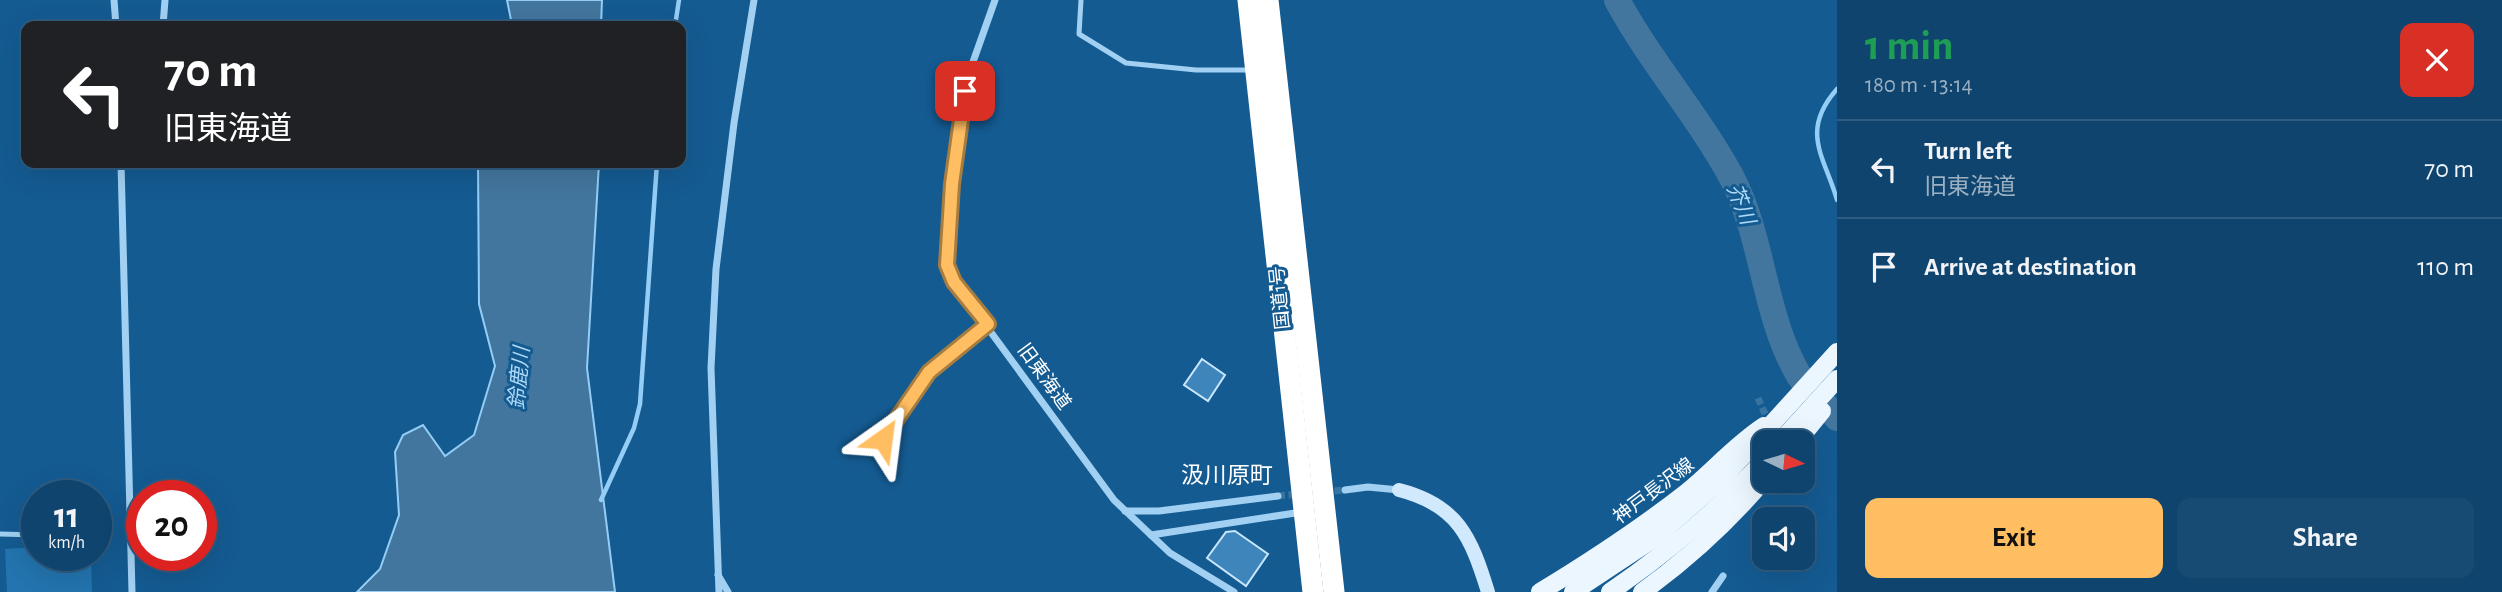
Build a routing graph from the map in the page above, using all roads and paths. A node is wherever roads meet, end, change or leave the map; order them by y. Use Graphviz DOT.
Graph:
graph roads {
  1 [pos="114,0"];
  2 [pos="165,0"];
  3 [pos="754,0"];
  4 [pos="995,0"];
  5 [pos="1081,0"];
  6 [pos="1248,0"];
  7 [pos="1268,0"];
  8 [pos="116,21"];
  9 [pos="163,21"];
  10 [pos="1256,70"];
  11 [pos="121,168"];
  12 [pos="988,324"];
  13 [pos="1837,352"];
  14 [pos="1837,379"];
  15 [pos="1837,392"];
  16 [pos="1798,430"];
  17 [pos="1800,430"];
  18 [pos="883,439"];
  19 [pos="1752,472"];
  20 [pos="1345,490"];
  21 [pos="1399,491"];
  22 [pos="1752,493"];
  23 [pos="1278,496"];
  24 [pos="1125,511"];
  25 [pos="1303,512"];
  26 [pos="1649,532"];
  27 [pos="0,534"];
  28 [pos="21,535"];
  29 [pos="1151,535"];
  30 [pos="1674,559"];
  31 [pos="717,573"];
  32 [pos="1723,576"];
  33 [pos="132,592"];
  34 [pos="719,592"];
  35 [pos="729,592"];
  36 [pos="1234,592"];
  37 [pos="1312,592"];
  38 [pos="1334,592"];
  39 [pos="1489,592"];
  40 [pos="1540,592"];
  41 [pos="1573,592"];
  42 [pos="1610,592"];
  43 [pos="1642,592"];
  44 [pos="1713,592"];
  1 -- 8 [label="street"];
  2 -- 9 [label="street"];
  3 -- 31 [label="street"];
  4 -- 12 [label="street, 旧東海道"];
  5 -- 10 [label="lane"];
  6 -- 10 [label="highway, 国道1号"];
  7 -- 38 [label="highway, 国道1号"];
  10 -- 25 [label="highway, 国道1号"];
  11 -- 33 [label="street"];
  12 -- 18 [label="lane"];
  12 -- 24 [label="street, 旧東海道"];
  13 -- 26 [label="main road, 神戸長沢線"];
  14 -- 16 [label="main road"];
  15 -- 17 [label="main road"];
  19 -- 30 [label="main road"];
  20 -- 21 [label="street"];
  21 -- 39 [label="street"];
  22 -- 30 [label="main road"];
  23 -- 24 [label="street"];
  24 -- 29 [label="street, 旧東海道"];
  25 -- 29 [label="street"];
  25 -- 37 [label="highway, 国道1号"];
  26 -- 40 [label="main road, 神戸長沢線"];
  26 -- 41 [label="main road, 神戸長沢線"];
  27 -- 28 [label="lane"];
  29 -- 36 [label="street, 旧東海道"];
  30 -- 42 [label="main road"];
  30 -- 43 [label="main road"];
  31 -- 34 [label="street"];
  31 -- 35 [label="street"];
  32 -- 44 [label="street"];
}
